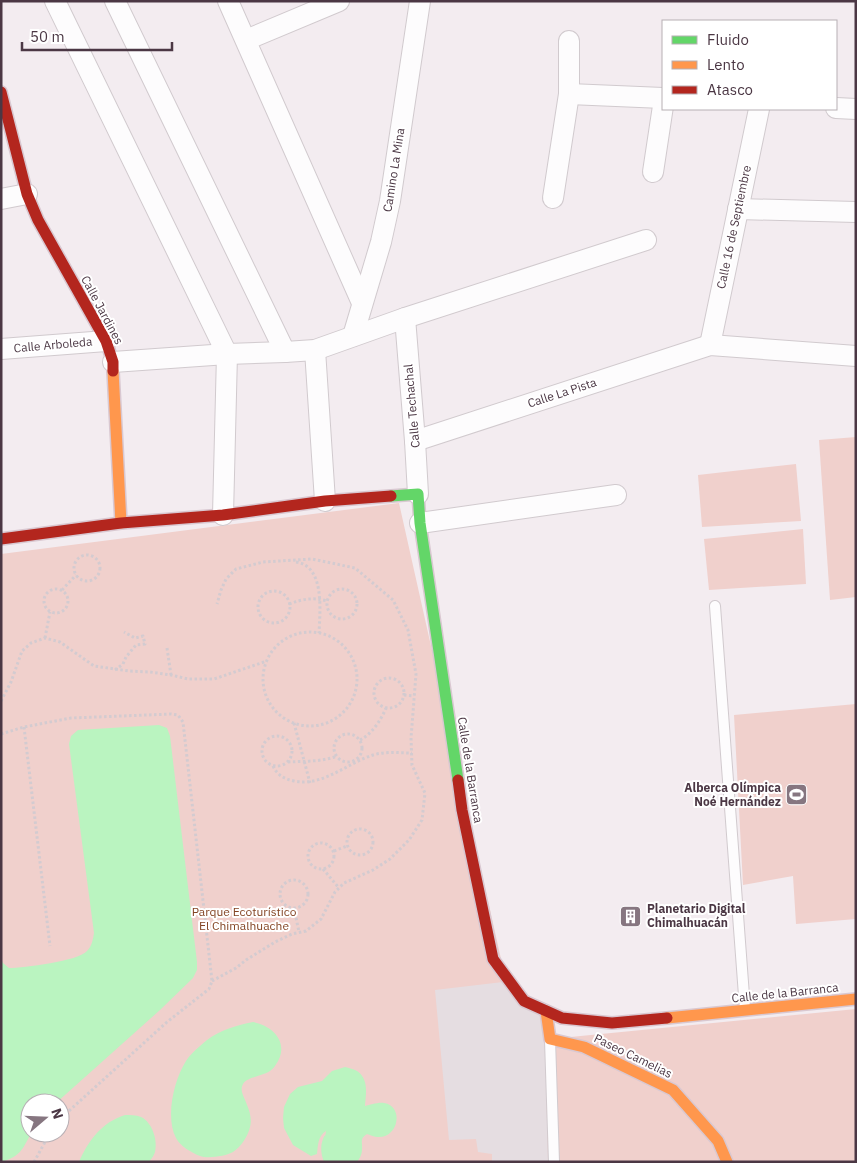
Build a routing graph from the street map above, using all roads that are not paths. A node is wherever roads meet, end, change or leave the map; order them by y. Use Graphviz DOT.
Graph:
graph roads {
  1 [pos="55,1"];
  2 [pos="115,1"];
  3 [pos="228,1"];
  4 [pos="339,1"];
  5 [pos="420,1"];
  6 [pos="246,40"];
  7 [pos="569,41"];
  8 [pos="1,92"];
  9 [pos="569,94"];
  10 [pos="662,98"];
  11 [pos="837,108"];
  12 [pos="856,109"];
  13 [pos="662,110"];
  14 [pos="759,110"];
  15 [pos="653,172"];
  16 [pos="27,194"];
  17 [pos="552,198"];
  18 [pos="1,199"];
  19 [pos="738,209"];
  20 [pos="856,212"];
  21 [pos="646,240"];
  22 [pos="362,303"];
  23 [pos="405,318"];
  24 [pos="353,336"];
  25 [pos="106,341"];
  26 [pos="710,345"];
  27 [pos="1,350"];
  28 [pos="315,350"];
  29 [pos="285,352"];
  30 [pos="228,354"];
  31 [pos="856,356"];
  32 [pos="113,362"];
  33 [pos="415,441"];
  34 [pos="418,494"];
  35 [pos="616,495"];
  36 [pos="325,502"];
  37 [pos="223,515"];
  38 [pos="120,523"];
  39 [pos="420,523"];
  40 [pos="1,539"];
  41 [pos="715,606"];
  42 [pos="856,999"];
  43 [pos="546,1011"];
  44 [pos="745,1011"];
  45 [pos="550,1039"];
  46 [pos="554,1162"];
  47 [pos="727,1162"];
  1 -- 30 [label="street"];
  2 -- 29 [label="street"];
  3 -- 6 [label="street"];
  4 -- 6 [label="street"];
  5 -- 22 [label="street, Camino La Mina"];
  6 -- 22 [label="street"];
  7 -- 9 [label="street"];
  8 -- 16 [label="main road, Calle Jardines"];
  9 -- 10 [label="street"];
  9 -- 17 [label="street"];
  11 -- 12 [label="street"];
  13 -- 15 [label="street"];
  14 -- 19 [label="street, Calle 16 de Septiembre"];
  16 -- 18 [label="street"];
  16 -- 25 [label="main road, Calle Jardines"];
  19 -- 20 [label="street"];
  19 -- 26 [label="street, Calle 16 de Septiembre"];
  21 -- 23 [label="street"];
  22 -- 24 [label="street, Camino La Mina"];
  23 -- 24 [label="street"];
  23 -- 33 [label="street, Calle Techachal"];
  24 -- 28 [label="street"];
  25 -- 27 [label="street, Calle Arboleda"];
  25 -- 32 [label="main road, Calle Jardines"];
  26 -- 31 [label="street"];
  26 -- 33 [label="street, Calle La Pista"];
  28 -- 29 [label="street"];
  28 -- 36 [label="street"];
  29 -- 30 [label="street"];
  30 -- 32 [label="street"];
  30 -- 37 [label="street"];
  32 -- 38 [label="main road, Calle Jardines"];
  33 -- 34 [label="street, Calle Techachal"];
  34 -- 36 [label="main road"];
  34 -- 39 [label="main road, Calle de la Barranca"];
  35 -- 39 [label="street"];
  36 -- 37 [label="main road"];
  37 -- 38 [label="main road"];
  38 -- 40 [label="main road"];
  39 -- 43 [label="main road, Calle de la Barranca"];
  41 -- 44 [label="lane"];
  42 -- 44 [label="main road, Calle de la Barranca"];
  43 -- 44 [label="main road, Calle de la Barranca"];
  43 -- 45 [label="main road"];
  45 -- 46 [label="lane"];
  45 -- 47 [label="main road, Paseo Camelias"];
}
